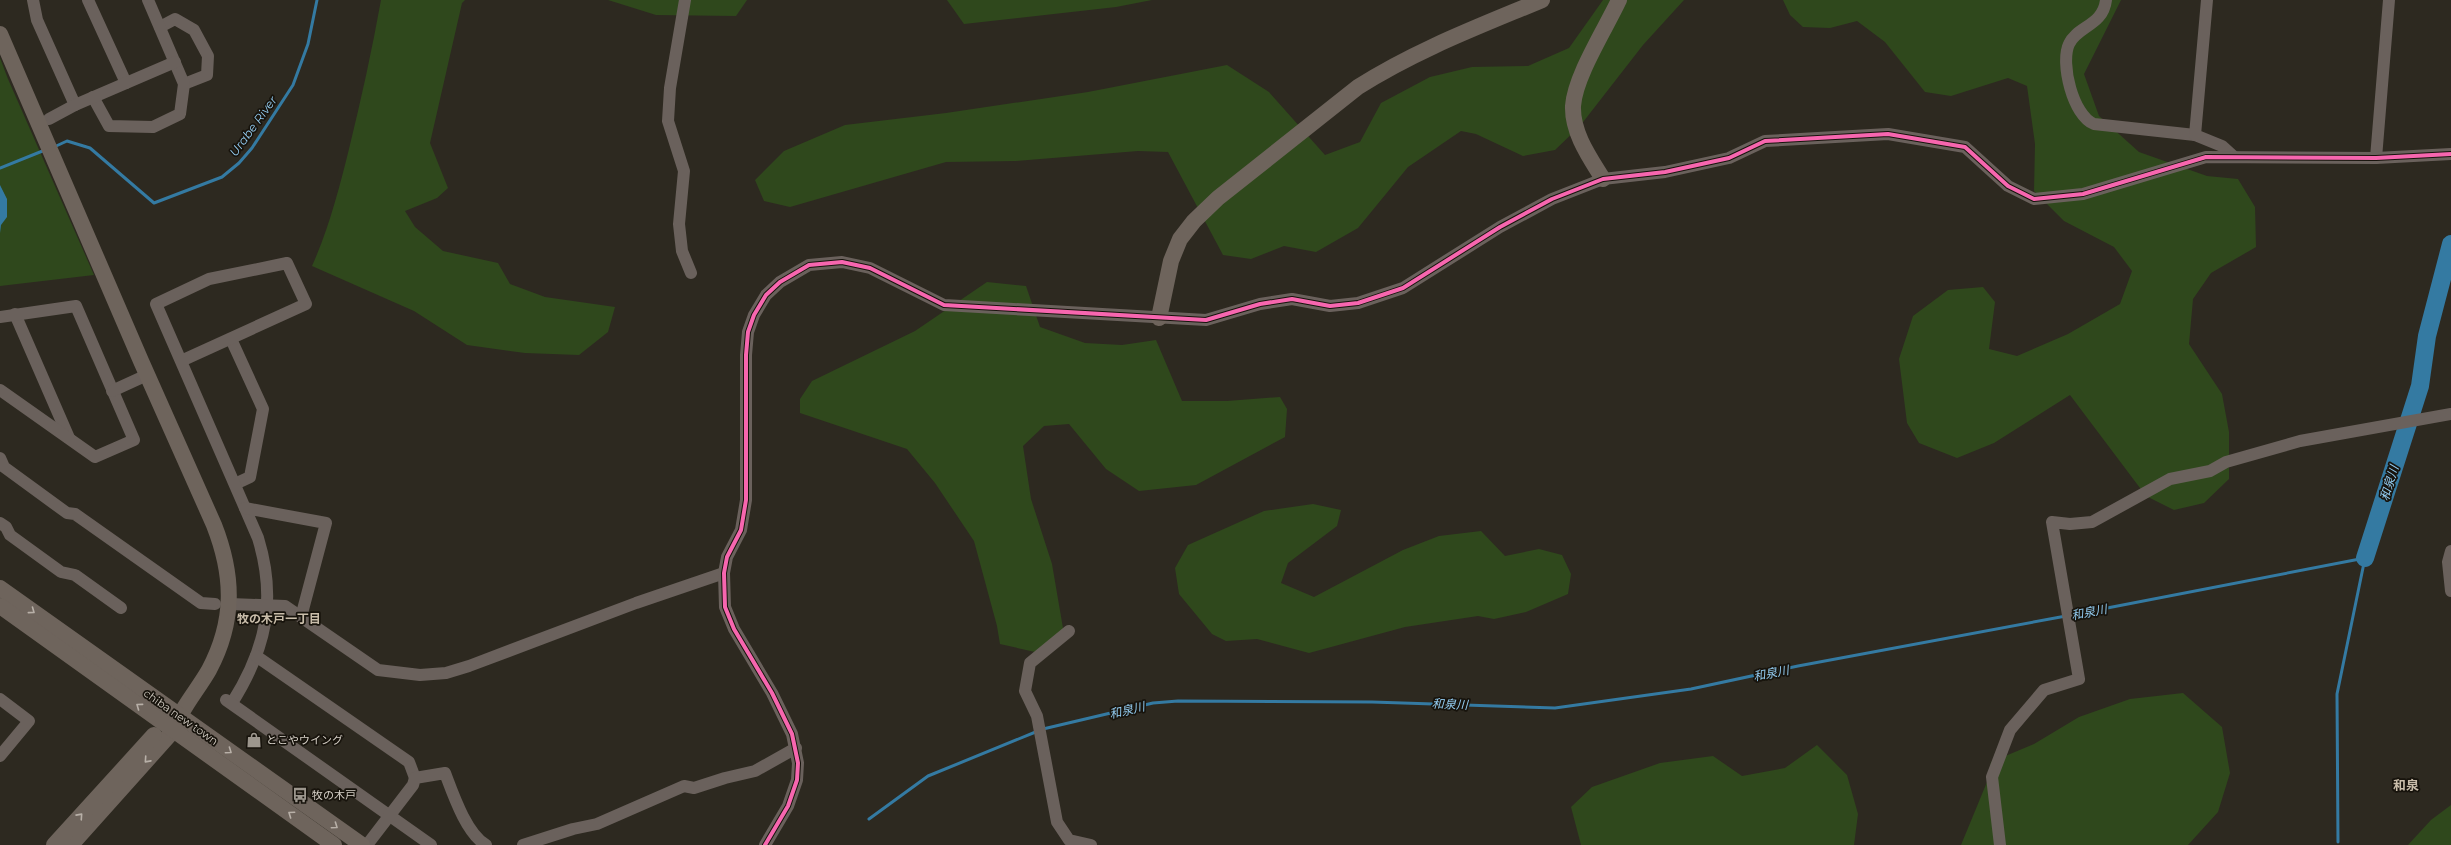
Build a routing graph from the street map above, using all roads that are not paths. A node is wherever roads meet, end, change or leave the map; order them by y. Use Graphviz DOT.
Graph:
graph roads {
  1 [pos="33,0"];
  2 [pos="88,0"];
  3 [pos="148,0"];
  4 [pos="685,0"];
  5 [pos="1542,0"];
  6 [pos="1619,0"];
  7 [pos="2106,0"];
  8 [pos="2207,0"];
  9 [pos="2388,0"];
  10 [pos="160,27"];
  11 [pos="0,34"];
  12 [pos="175,62"];
  13 [pos="126,83"];
  14 [pos="184,84"];
  15 [pos="93,97"];
  16 [pos="74,105"];
  17 [pos="49,119"];
  18 [pos="2195,135"];
  19 [pos="2451,154"];
  20 [pos="2233,156"];
  21 [pos="2376,158"];
  22 [pos="1603,179"];
  23 [pos="691,273"];
  24 [pos="15,314"];
  25 [pos="0,317"];
  26 [pos="1159,318"];
  27 [pos="231,339"];
  28 [pos="181,361"];
  29 [pos="147,375"];
  30 [pos="0,390"];
  31 [pos="112,391"];
  32 [pos="2451,414"];
  33 [pos="69,439"];
  34 [pos="1,466"];
  35 [pos="235,484"];
  36 [pos="245,508"];
  37 [pos="0,523"];
  38 [pos="2451,551"];
  39 [pos="724,573"];
  40 [pos="0,588"];
  41 [pos="2451,591"];
  42 [pos="222,604"];
  43 [pos="0,606"];
  44 [pos="267,606"];
  45 [pos="121,608"];
  46 [pos="301,617"];
  47 [pos="1069,631"];
  48 [pos="256,656"];
  49 [pos="0,699"];
  50 [pos="178,715"];
  51 [pos="168,727"];
  52 [pos="796,748"];
  53 [pos="0,756"];
  54 [pos="414,778"];
  55 [pos="390,816"];
  56 [pos="54,845"];
  57 [pos="71,845"];
  58 [pos="334,845"];
  59 [pos="362,845"];
  60 [pos="367,845"];
  61 [pos="431,845"];
  62 [pos="486,845"];
  63 [pos="523,845"];
  64 [pos="765,845"];
  65 [pos="1091,845"];
  66 [pos="2000,845"];
  1 -- 16 [label="street"];
  2 -- 13 [label="street"];
  3 -- 10 [label="street"];
  4 -- 23 [label="street"];
  5 -- 26 [label="street"];
  6 -- 22 [label="street"];
  7 -- 18 [label="street"];
  8 -- 18 [label="street"];
  9 -- 21 [label="street"];
  10 -- 12 [label="street"];
  10 -- 14 [label="street"];
  11 -- 29 [label="street"];
  12 -- 13 [label="street"];
  12 -- 14 [label="street"];
  13 -- 15 [label="street"];
  14 -- 15 [label="street"];
  15 -- 16 [label="street"];
  16 -- 17 [label="street"];
  18 -- 20 [label="street"];
  19 -- 21 [label="street"];
  20 -- 21 [label="street"];
  20 -- 22 [label="street"];
  22 -- 26 [label="street"];
  24 -- 25 [label="street"];
  24 -- 31 [label="street"];
  24 -- 33 [label="street"];
  26 -- 39 [label="street"];
  27 -- 28 [label="street"];
  27 -- 28 [label="street"];
  27 -- 35 [label="street"];
  28 -- 35 [label="street"];
  29 -- 31 [label="street"];
  29 -- 42 [label="street"];
  30 -- 33 [label="street"];
  31 -- 33 [label="street"];
  32 -- 66 [label="street"];
  34 -- 42 [label="street"];
  35 -- 36 [label="street"];
  36 -- 44 [label="street"];
  36 -- 46 [label="street"];
  37 -- 45 [label="street"];
  38 -- 41 [label="street"];
  39 -- 46 [label="street"];
  39 -- 52 [label="street"];
  40 -- 50 [label="street, chiba new town, one-way"];
  42 -- 44 [label="street"];
  42 -- 50 [label="street"];
  51 -- 43 [label="street, chiba new town, one-way"];
  44 -- 46 [label="street"];
  44 -- 48 [label="street"];
  47 -- 65 [label="street"];
  48 -- 54 [label="street"];
  48 -- 55 [label="street"];
  49 -- 53 [label="street"];
  50 -- 51 [label="street"];
  50 -- 59 [label="street, chiba new town, one-way"];
  56 -- 51 [label="street, one-way"];
  51 -- 57 [label="street, one-way"];
  58 -- 51 [label="street, chiba new town, one-way"];
  52 -- 63 [label="street"];
  52 -- 64 [label="street"];
  54 -- 55 [label="street"];
  54 -- 62 [label="street"];
  55 -- 60 [label="street"];
  55 -- 61 [label="street"];
}
